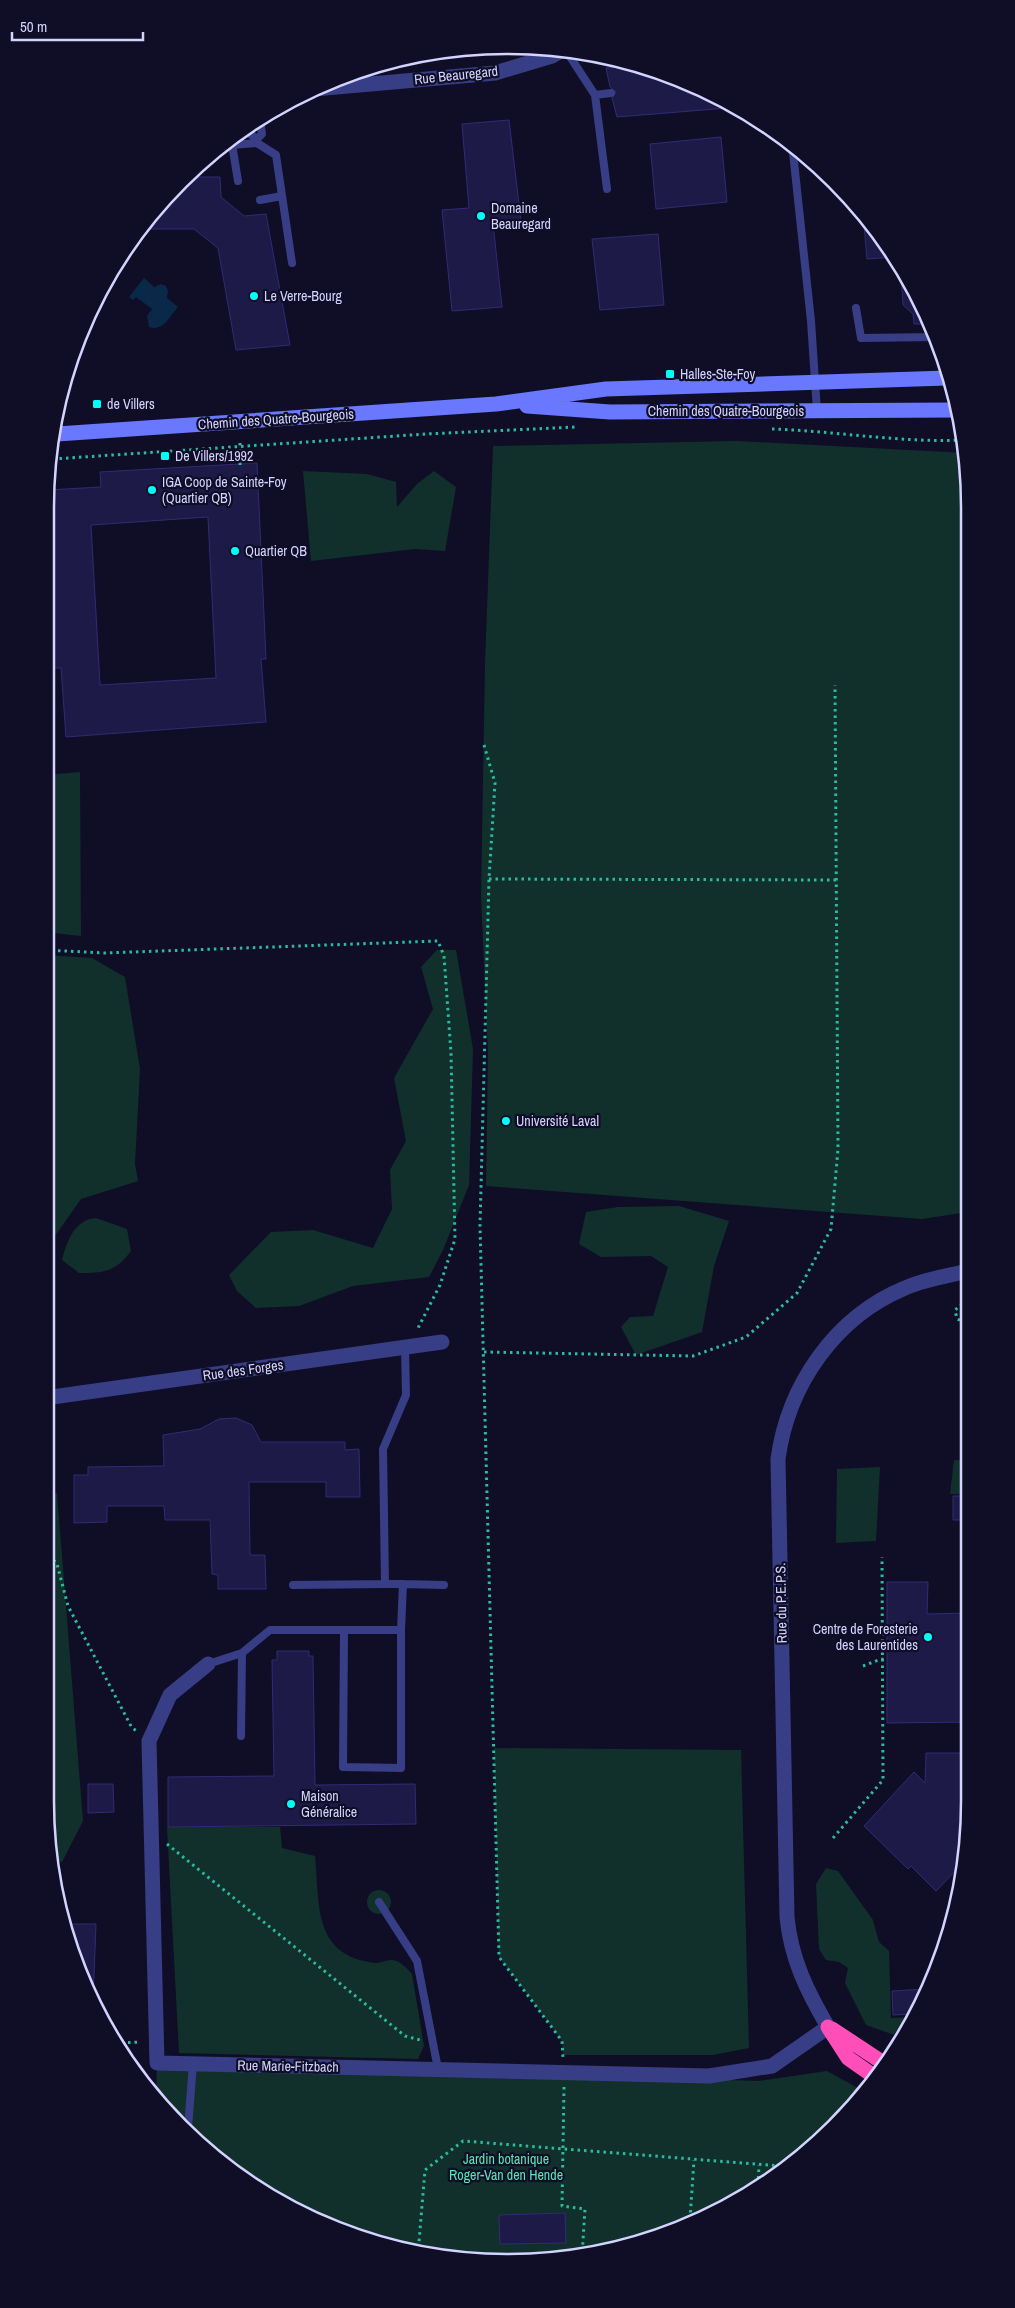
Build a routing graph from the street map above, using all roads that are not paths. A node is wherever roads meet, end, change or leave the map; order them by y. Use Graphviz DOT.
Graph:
graph roads {
  1 [pos="551,56"];
  2 [pos="571,58"];
  3 [pos="340,86"];
  4 [pos="611,93"];
  5 [pos="595,94"];
  6 [pos="261,127"];
  7 [pos="250,134"];
  8 [pos="257,141"];
  9 [pos="237,143"];
  10 [pos="232,147"];
  11 [pos="793,155"];
  12 [pos="238,181"];
  13 [pos="607,189"];
  14 [pos="282,196"];
  15 [pos="260,200"];
  16 [pos="292,263"];
  17 [pos="856,308"];
  18 [pos="928,337"];
  19 [pos="942,378"];
  20 [pos="816,382"];
  21 [pos="496,404"];
  22 [pos="951,410"];
  23 [pos="817,411"];
  24 [pos="60,434"];
  25 [pos="961,1272"];
  26 [pos="442,1342"];
  27 [pos="406,1346"];
  28 [pos="54,1397"];
  29 [pos="385,1584"];
  30 [pos="403,1584"];
  31 [pos="293,1585"];
  32 [pos="444,1585"];
  33 [pos="401,1630"];
  34 [pos="344,1631"];
  35 [pos="242,1653"];
  36 [pos="208,1664"];
  37 [pos="241,1736"];
  38 [pos="379,1902"];
  39 [pos="828,2027"];
  40 [pos="879,2060"];
  41 [pos="193,2064"];
  42 [pos="438,2070"];
  43 [pos="870,2073"];
  44 [pos="188,2122"];
  1 -- 3 [label="street, Rue Beauregard"];
  2 -- 5 [label="lane"];
  4 -- 5 [label="lane"];
  5 -- 13 [label="lane"];
  6 -- 8 [label="lane"];
  7 -- 8 [label="lane"];
  8 -- 9 [label="lane"];
  8 -- 14 [label="lane"];
  10 -- 12 [label="lane"];
  11 -- 20 [label="lane"];
  14 -- 15 [label="lane"];
  14 -- 16 [label="lane"];
  17 -- 18 [label="lane"];
  19 -- 20 [label="main road, Chemin des Quatre-Bourgeois"];
  20 -- 21 [label="main road, Chemin des Quatre-Bourgeois"];
  20 -- 23 [label="lane"];
  21 -- 23 [label="main road, Chemin des Quatre-Bourgeois"];
  21 -- 24 [label="main road, Chemin des Quatre-Bourgeois"];
  22 -- 23 [label="main road, Chemin des Quatre-Bourgeois"];
  25 -- 39 [label="street, Rue du P.E.P.S."];
  26 -- 27 [label="street, Rue des Forges"];
  27 -- 28 [label="street, Rue des Forges"];
  27 -- 29 [label="lane"];
  29 -- 30 [label="lane"];
  29 -- 31 [label="lane"];
  30 -- 32 [label="lane"];
  30 -- 33 [label="lane"];
  33 -- 34 [label="lane"];
  33 -- 34 [label="lane"];
  34 -- 35 [label="lane"];
  35 -- 36 [label="lane"];
  35 -- 37 [label="lane"];
  36 -- 41 [label="street, Rue Marie-Fitzbach"];
  38 -- 42 [label="lane"];
  39 -- 40 [label="highway"];
  39 -- 42 [label="street, Rue Marie-Fitzbach"];
  39 -- 43 [label="highway"];
  41 -- 42 [label="street, Rue Marie-Fitzbach"];
  41 -- 44 [label="lane"];
}
